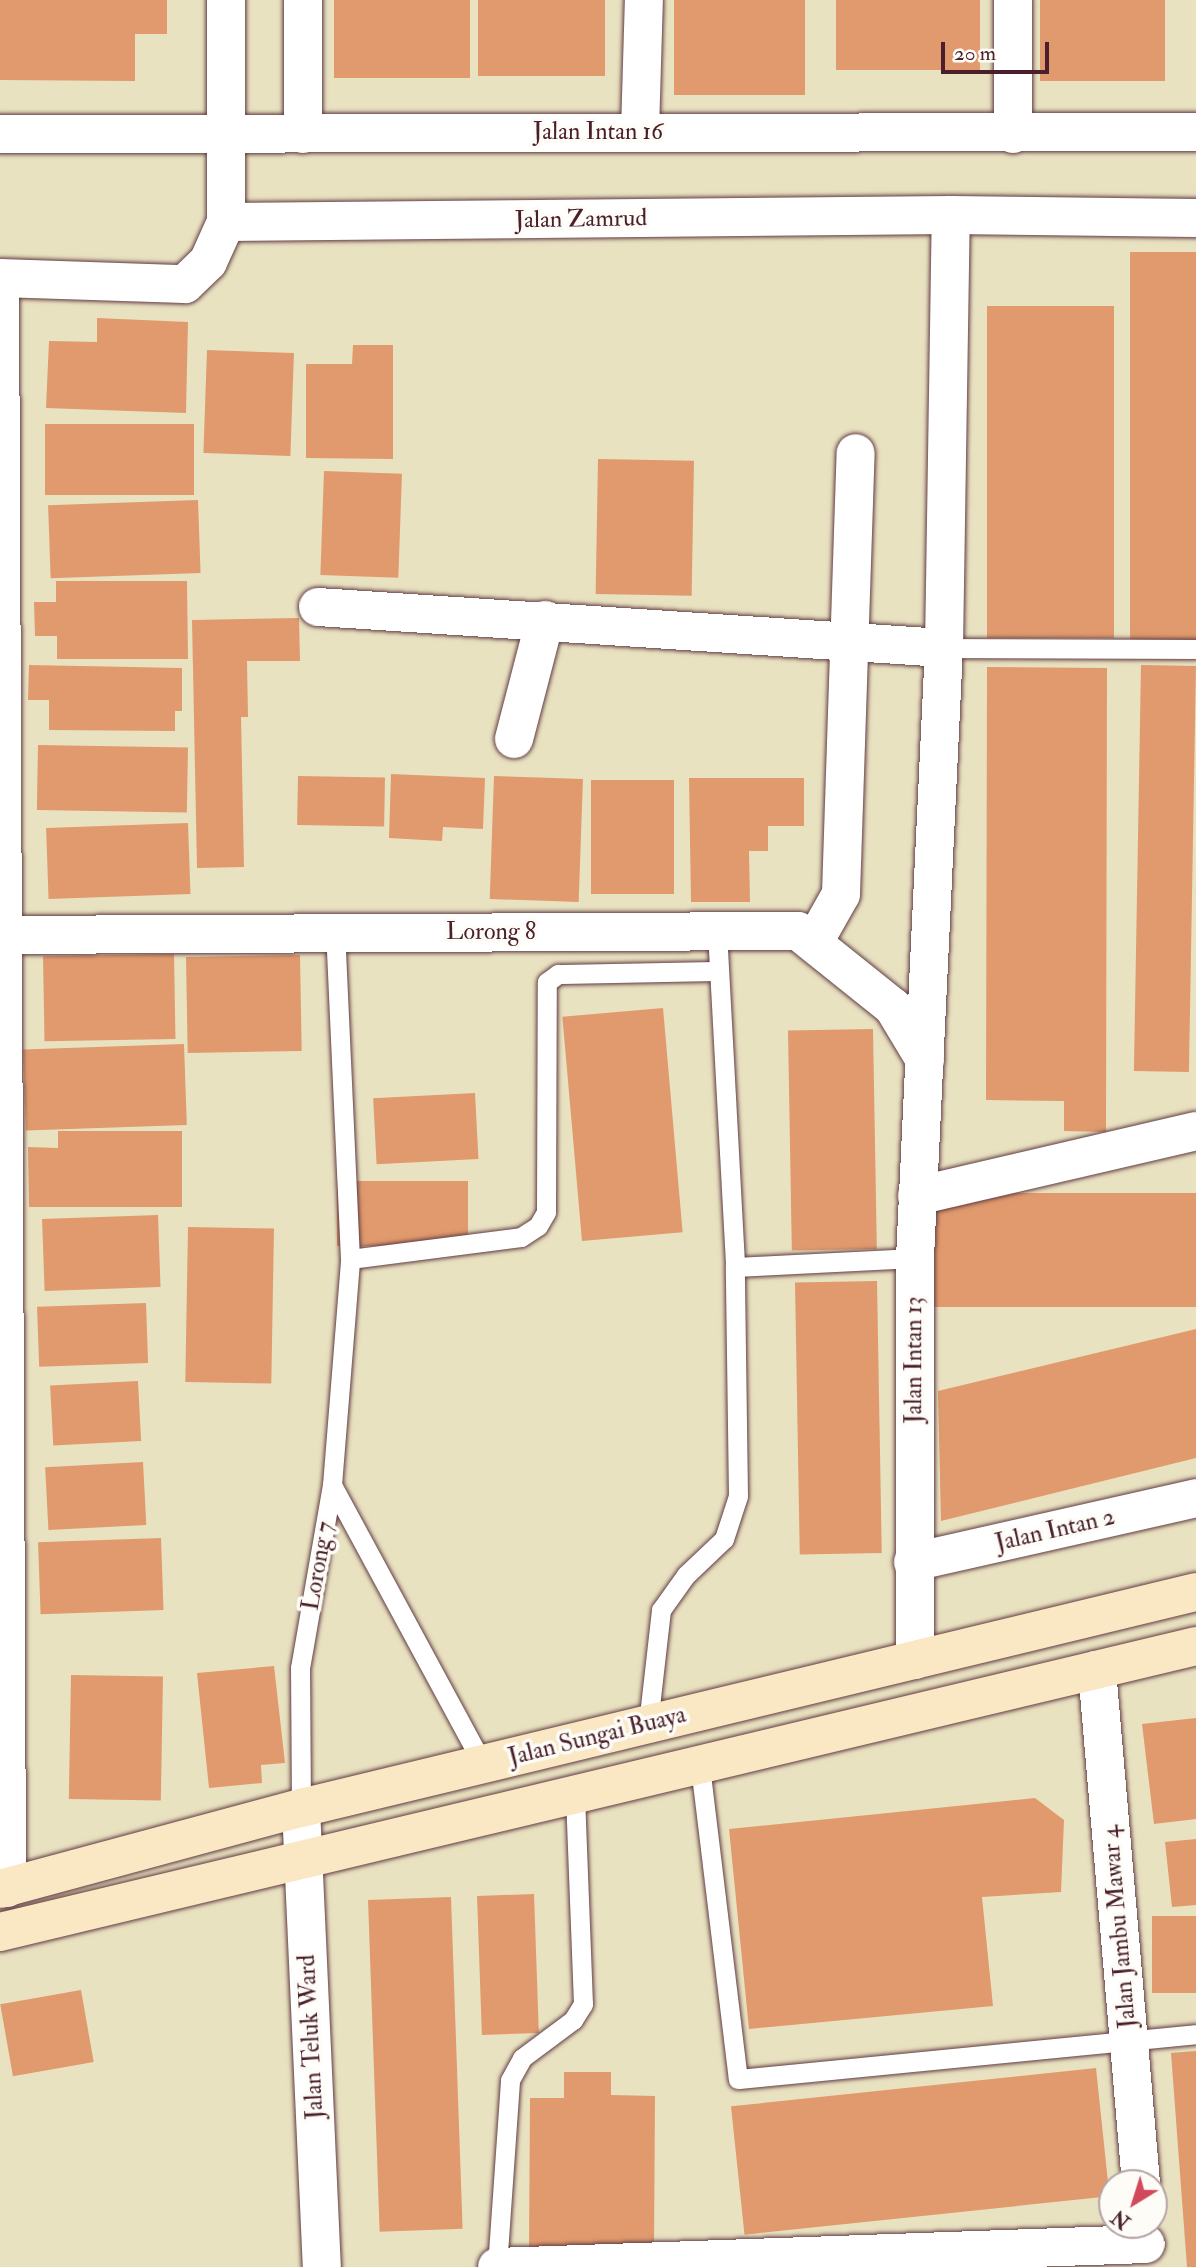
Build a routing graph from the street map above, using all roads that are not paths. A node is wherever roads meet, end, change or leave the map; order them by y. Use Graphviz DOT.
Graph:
graph roads {
  1 [pos="226,0"];
  2 [pos="303,0"];
  3 [pos="644,0"];
  4 [pos="1013,0"];
  5 [pos="640,131"];
  6 [pos="1196,132"];
  7 [pos="0,134"];
  8 [pos="303,134"];
  9 [pos="1013,134"];
  10 [pos="226,135"];
  11 [pos="951,215"];
  12 [pos="1196,218"];
  13 [pos="226,222"];
  14 [pos="0,278"];
  15 [pos="856,453"];
  16 [pos="318,607"];
  17 [pos="545,620"];
  18 [pos="850,642"];
  19 [pos="944,648"];
  20 [pos="1196,649"];
  21 [pos="514,739"];
  22 [pos="717,931"];
  23 [pos="335,933"];
  24 [pos="2,935"];
  25 [pos="814,942"];
  26 [pos="719,971"];
  27 [pos="925,1060"];
  28 [pos="1196,1131"];
  29 [pos="917,1196"];
  30 [pos="915,1258"];
  31 [pos="350,1259"];
  32 [pos="735,1267"];
  33 [pos="332,1485"];
  34 [pos="1196,1498"];
  35 [pos="913,1562"];
  36 [pos="1196,1592"];
  37 [pos="1196,1646"];
  38 [pos="3,1653"];
  39 [pos="915,1660"];
  40 [pos="1097,1670"];
  41 [pos="648,1724"];
  42 [pos="482,1764"];
  43 [pos="700,1766"];
  44 [pos="575,1795"];
  45 [pos="301,1808"];
  46 [pos="303,1860"];
  47 [pos="4,1888"];
  48 [pos="0,1932"];
  49 [pos="1196,2034"];
  50 [pos="1129,2040"];
  51 [pos="1140,2169"];
  52 [pos="1146,2245"];
  53 [pos="688,2263"];
  54 [pos="321,2267"];
  55 [pos="497,2267"];
  1 -- 10 [label="street"];
  2 -- 8 [label="street"];
  3 -- 5 [label="street"];
  4 -- 9 [label="street"];
  5 -- 8 [label="street, Jalan Intan 16"];
  5 -- 9 [label="street, Jalan Intan 16"];
  6 -- 9 [label="street, Jalan Intan 16"];
  7 -- 10 [label="street, Jalan Intan 16"];
  8 -- 10 [label="street, Jalan Intan 16"];
  10 -- 13 [label="street"];
  11 -- 12 [label="street, Jalan Zamrud"];
  11 -- 13 [label="street, Jalan Zamrud"];
  11 -- 19 [label="street, Jalan Intan 13"];
  13 -- 14 [label="street"];
  14 -- 24 [label="street"];
  15 -- 18 [label="street"];
  16 -- 17 [label="street"];
  17 -- 18 [label="street"];
  17 -- 21 [label="street"];
  18 -- 19 [label="street"];
  18 -- 25 [label="street"];
  19 -- 20 [label="lane"];
  19 -- 27 [label="street, Jalan Intan 13"];
  22 -- 23 [label="street, Lorong 8"];
  22 -- 25 [label="street, Lorong 8"];
  22 -- 26 [label="lane"];
  23 -- 24 [label="street, Lorong 8"];
  23 -- 31 [label="lane, Lorong 7"];
  24 -- 38 [label="street"];
  25 -- 27 [label="street, Lorong 8"];
  26 -- 31 [label="lane"];
  26 -- 32 [label="lane"];
  27 -- 29 [label="street, Jalan Intan 13"];
  28 -- 29 [label="street"];
  29 -- 30 [label="street, Jalan Intan 13"];
  30 -- 32 [label="lane"];
  30 -- 35 [label="street, Jalan Intan 13"];
  31 -- 33 [label="lane, Lorong 7"];
  32 -- 41 [label="lane"];
  33 -- 42 [label="lane"];
  33 -- 45 [label="lane, Lorong 7"];
  34 -- 35 [label="street, Jalan Intan 2"];
  35 -- 39 [label="street, Jalan Intan 13"];
  36 -- 39 [label="street, Jalan Sungai Buaya"];
  37 -- 40 [label="street"];
  38 -- 47 [label="street"];
  39 -- 41 [label="street, Jalan Sungai Buaya"];
  40 -- 43 [label="street"];
  40 -- 50 [label="street, Jalan Jambu Mawar 4"];
  41 -- 42 [label="street, Jalan Sungai Buaya"];
  42 -- 45 [label="street, Jalan Sungai Buaya"];
  43 -- 44 [label="street"];
  43 -- 50 [label="lane"];
  44 -- 46 [label="street"];
  44 -- 55 [label="lane"];
  45 -- 46 [label="street, Jalan Teluk Ward"];
  45 -- 47 [label="street, Jalan Sungai Buaya"];
  46 -- 48 [label="street"];
  46 -- 54 [label="street, Jalan Teluk Ward"];
  49 -- 50 [label="lane"];
  50 -- 51 [label="street, Jalan Jambu Mawar 4"];
  52 -- 53 [label="street"];
  53 -- 55 [label="street"];
}
